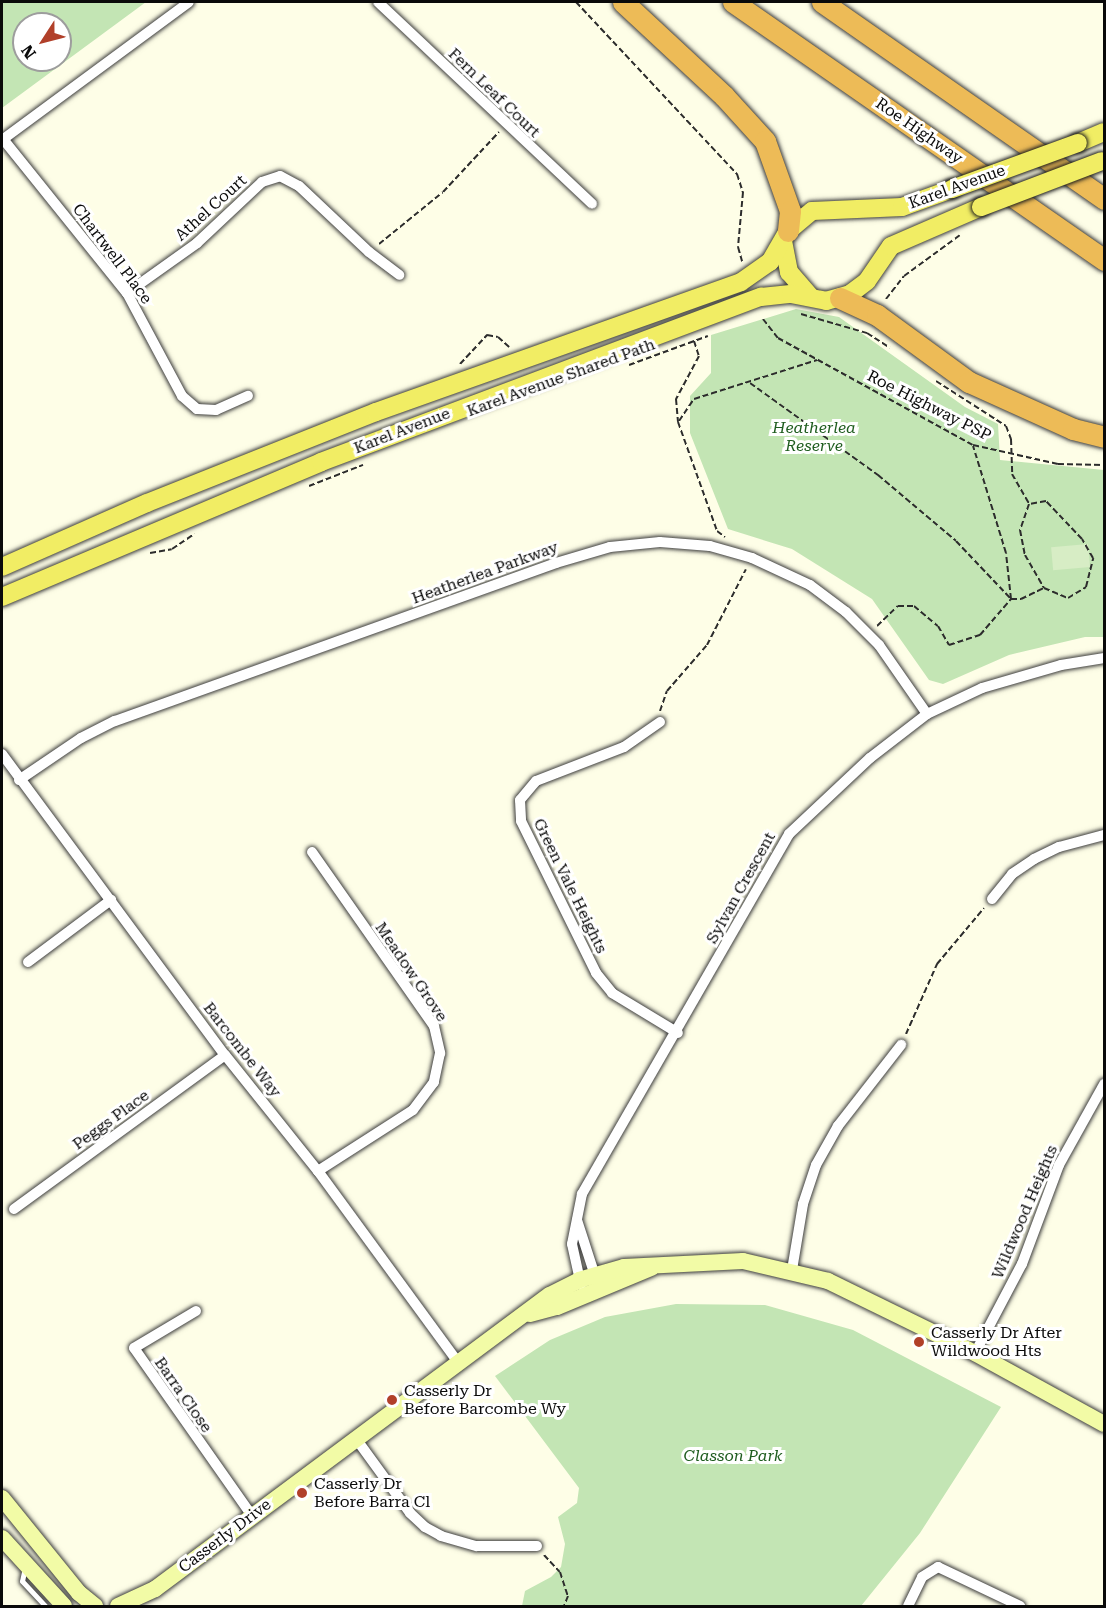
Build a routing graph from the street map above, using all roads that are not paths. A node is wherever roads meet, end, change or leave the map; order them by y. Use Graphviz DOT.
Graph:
graph roads {
  1 [pos="189,2"];
  2 [pos="378,2"];
  3 [pos="623,2"];
  4 [pos="733,2"];
  5 [pos="822,2"];
  6 [pos="1104,132"];
  7 [pos="2,139"];
  8 [pos="1103,160"];
  9 [pos="1104,199"];
  10 [pos="592,204"];
  11 [pos="785,236"];
  12 [pos="1104,260"];
  13 [pos="399,275"];
  14 [pos="127,293"];
  15 [pos="810,296"];
  16 [pos="840,298"];
  17 [pos="248,396"];
  18 [pos="1104,437"];
  19 [pos="175,522"];
  20 [pos="74,535"];
  21 [pos="2,567"];
  22 [pos="2,597"];
  23 [pos="1104,658"];
  24 [pos="927,714"];
  25 [pos="660,722"];
  26 [pos="2,754"];
  27 [pos="19,780"];
  28 [pos="1104,835"];
  29 [pos="312,852"];
  30 [pos="992,899"];
  31 [pos="111,900"];
  32 [pos="28,962"];
  33 [pos="678,1033"];
  34 [pos="902,1046"];
  35 [pos="225,1055"];
  36 [pos="1104,1083"];
  37 [pos="318,1171"];
  38 [pos="14,1209"];
  39 [pos="576,1217"];
  40 [pos="792,1270"];
  41 [pos="589,1285"];
  42 [pos="196,1311"];
  43 [pos="975,1353"];
  44 [pos="459,1364"];
  45 [pos="1104,1424"];
  46 [pos="357,1440"];
  47 [pos="2,1498"];
  48 [pos="252,1516"];
  49 [pos="2,1538"];
  50 [pos="537,1546"];
  51 [pos="25,1566"];
  52 [pos="155,1589"];
  53 [pos="45,1606"];
  54 [pos="64,1606"];
  55 [pos="95,1606"];
  56 [pos="118,1606"];
  57 [pos="142,1606"];
  58 [pos="908,1606"];
  59 [pos="1020,1606"];
  1 -- 7 [label="street"];
  2 -- 10 [label="street, Fern Leaf Court"];
  3 -- 11 [label="highway"];
  4 -- 12 [label="highway, Roe Highway"];
  5 -- 9 [label="highway"];
  6 -- 11 [label="main road, Karel Avenue, bridge"];
  7 -- 14 [label="street, Chartwell Place"];
  8 -- 16 [label="main road, Karel Avenue, bridge"];
  11 -- 15 [label="main road"];
  11 -- 20 [label="main road, Karel Avenue"];
  13 -- 14 [label="street, Athel Court"];
  14 -- 17 [label="street, Chartwell Place"];
  15 -- 16 [label="main road, Karel Avenue"];
  15 -- 19 [label="main road, Karel Avenue"];
  16 -- 18 [label="highway"];
  19 -- 20 [label="main road"];
  19 -- 22 [label="main road, Karel Avenue"];
  20 -- 21 [label="main road, Karel Avenue"];
  23 -- 24 [label="street, Sylvan Crescent"];
  24 -- 27 [label="street, Heatherlea Parkway"];
  24 -- 33 [label="street, Sylvan Crescent"];
  25 -- 33 [label="street, Green Vale Heights"];
  26 -- 27 [label="street, Barcombe Way"];
  27 -- 31 [label="street, Barcombe Way"];
  28 -- 30 [label="street"];
  29 -- 37 [label="street, Meadow Grove"];
  31 -- 32 [label="street"];
  31 -- 35 [label="street, Barcombe Way"];
  33 -- 39 [label="street, Sylvan Crescent"];
  34 -- 40 [label="street"];
  35 -- 37 [label="street, Barcombe Way"];
  35 -- 38 [label="street, Peggs Place"];
  36 -- 43 [label="street, Wildwood Heights"];
  37 -- 44 [label="street, Barcombe Way"];
  39 -- 41 [label="street"];
  39 -- 41 [label="street, Sylvan Crescent"];
  40 -- 41 [label="street, Casserly Drive"];
  40 -- 43 [label="street, Casserly Drive"];
  41 -- 44 [label="street, Casserly Drive"];
  42 -- 48 [label="street, Barra Close"];
  43 -- 45 [label="street, Casserly Drive"];
  44 -- 46 [label="street, Casserly Drive"];
  46 -- 48 [label="street, Casserly Drive"];
  46 -- 50 [label="street"];
  47 -- 55 [label="street"];
  48 -- 52 [label="street, Casserly Drive"];
  49 -- 51 [label="street"];
  51 -- 53 [label="lane"];
  51 -- 54 [label="street"];
  52 -- 56 [label="street, Casserly Drive"];
  52 -- 57 [label="street, Casserly Drive"];
  58 -- 59 [label="street"];
}
